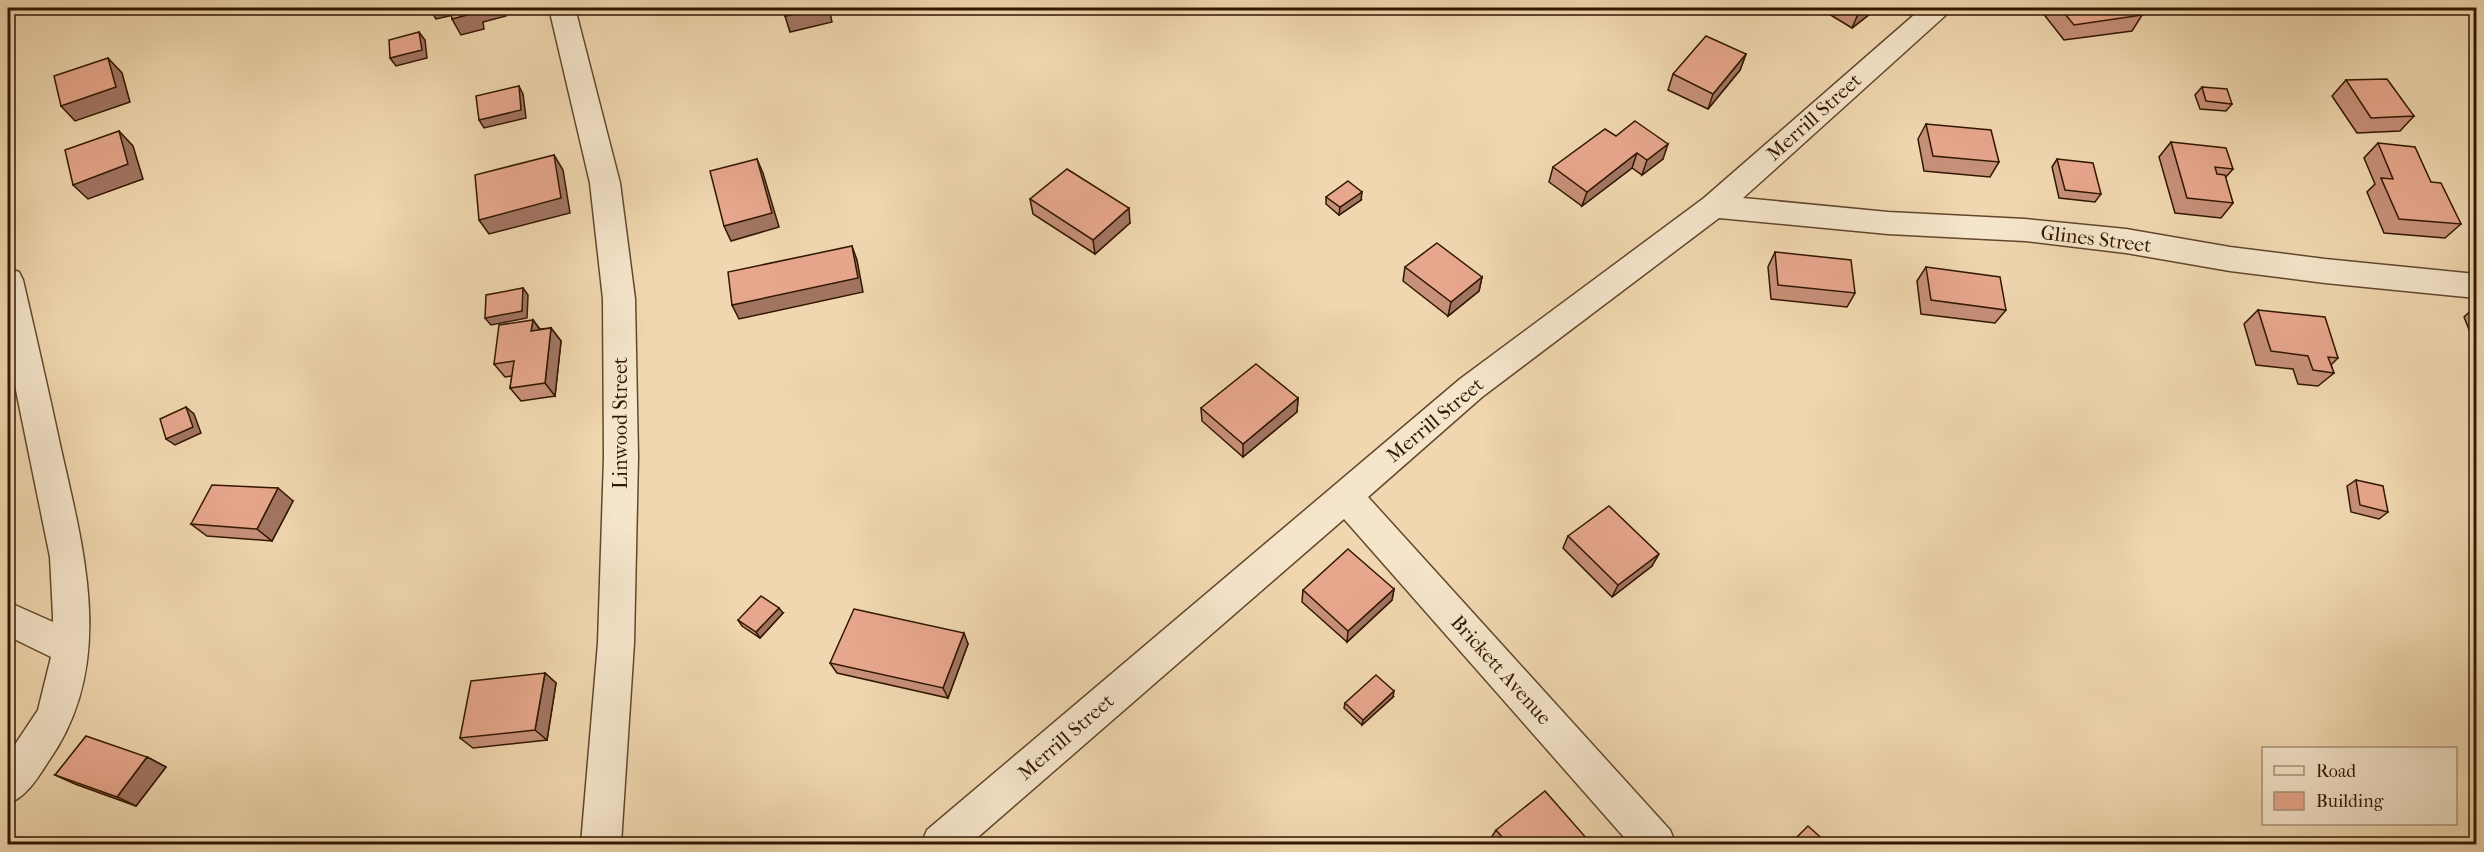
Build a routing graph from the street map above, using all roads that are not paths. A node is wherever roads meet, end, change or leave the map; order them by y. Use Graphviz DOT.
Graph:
graph roads {
  1 [pos="561,8"];
  2 [pos="1938,8"];
  3 [pos="1714,206"];
  4 [pos="8,280"];
  5 [pos="2476,286"];
  6 [pos="1345,496"];
  7 [pos="8,618"];
  8 [pos="71,649"];
  9 [pos="8,785"];
  10 [pos="601,844"];
  11 [pos="940,844"];
  12 [pos="1656,844"];
  1 -- 10 [label="street, Linwood Street"];
  2 -- 3 [label="street, Merrill Street"];
  3 -- 5 [label="street, Glines Street"];
  3 -- 6 [label="street, Merrill Street"];
  4 -- 8 [label="street"];
  6 -- 11 [label="street, Merrill Street"];
  6 -- 12 [label="street, Brickett Avenue"];
  7 -- 8 [label="street"];
  8 -- 9 [label="street"];
}
